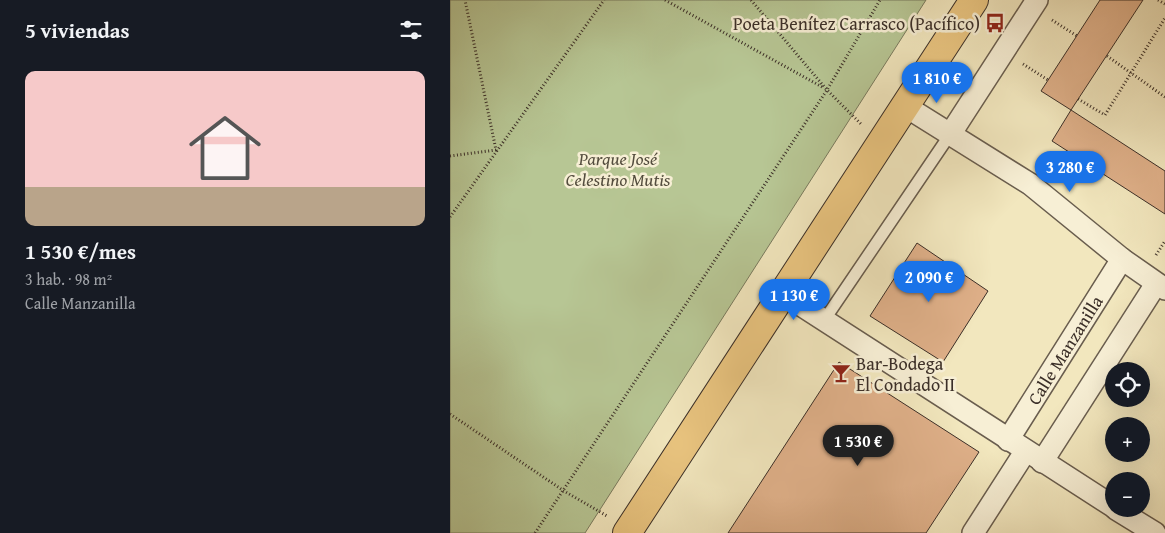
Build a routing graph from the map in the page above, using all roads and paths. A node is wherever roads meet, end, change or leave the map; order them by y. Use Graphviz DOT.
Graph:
graph roads {
  1 [pos="465,0"];
  2 [pos="604,0"];
  3 [pos="665,0"];
  4 [pos="751,0"];
  5 [pos="880,0"];
  6 [pos="974,0"];
  7 [pos="1037,0"];
  8 [pos="1158,0"];
  9 [pos="1165,4"];
  10 [pos="1165,18"];
  11 [pos="1107,56"];
  12 [pos="1130,72"];
  13 [pos="827,90"];
  14 [pos="1165,97"];
  15 [pos="1078,99"];
  16 [pos="905,106"];
  17 [pos="951,133"];
  18 [pos="882,141"];
  19 [pos="496,150"];
  20 [pos="450,156"];
  21 [pos="450,217"];
  22 [pos="1122,259"];
  23 [pos="1161,286"];
  24 [pos="782,293"];
  25 [pos="825,319"];
  26 [pos="450,414"];
  27 [pos="1025,451"];
  28 [pos="564,491"];
  29 [pos="1105,502"];
  30 [pos="1129,517"];
  31 [pos="629,531"];
  32 [pos="535,533"];
  33 [pos="973,533"];
  34 [pos="1155,533"];
  1 -- 19 [label="path"];
  2 -- 19 [label="path"];
  3 -- 13 [label="path"];
  4 -- 13 [label="path"];
  5 -- 13 [label="path"];
  6 -- 16 [label="main road"];
  7 -- 17 [label="street"];
  8 -- 9 [label="path"];
  10 -- 12 [label="path"];
  11 -- 12 [label="path"];
  12 -- 14 [label="path"];
  12 -- 15 [label="path"];
  13 -- 18 [label="path"];
  13 -- 28 [label="path"];
  16 -- 17 [label="street"];
  16 -- 18 [label="main road"];
  17 -- 22 [label="street"];
  17 -- 25 [label="lane"];
  18 -- 24 [label="main road"];
  19 -- 20 [label="path"];
  19 -- 21 [label="path"];
  22 -- 23 [label="street"];
  22 -- 27 [label="street, Calle Manzanilla"];
  23 -- 27 [label="street, Calle Manzanilla"];
  24 -- 25 [label="street"];
  24 -- 31 [label="main road"];
  25 -- 27 [label="street"];
  26 -- 28 [label="path"];
  27 -- 29 [label="street"];
  27 -- 33 [label="street, Calle Manzanilla"];
  28 -- 31 [label="path"];
  28 -- 32 [label="path"];
  30 -- 34 [label="street"];
}
